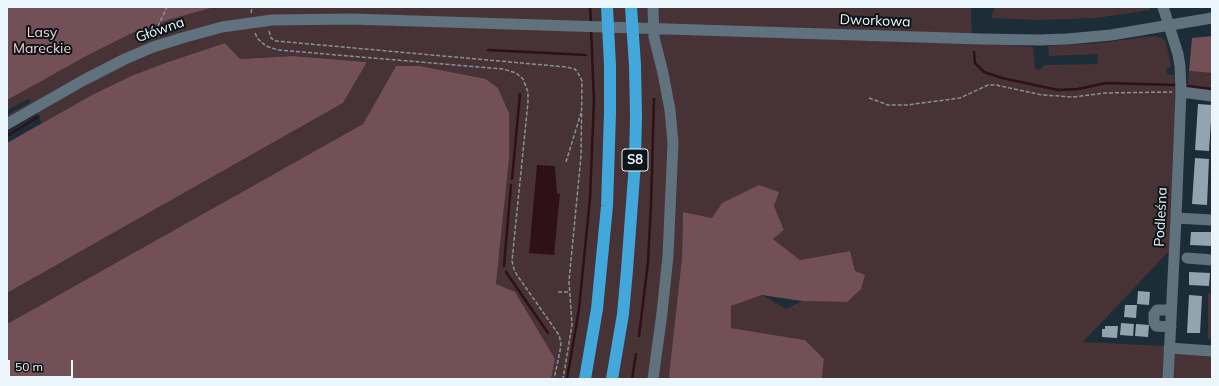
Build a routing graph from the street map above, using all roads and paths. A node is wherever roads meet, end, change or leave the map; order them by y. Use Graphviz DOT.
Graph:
graph roads {
  1 [pos="167,7"];
  2 [pos="252,7"];
  3 [pos="607,7"];
  4 [pos="631,7"];
  5 [pos="653,7"];
  6 [pos="1163,7"];
  7 [pos="1212,18"];
  8 [pos="268,20"];
  9 [pos="252,23"];
  10 [pos="579,26"];
  11 [pos="1169,26"];
  12 [pos="152,39"];
  13 [pos="1180,92"];
  14 [pos="1212,96"];
  15 [pos="869,98"];
  16 [pos="581,111"];
  17 [pos="7,124"];
  18 [pos="566,162"];
  19 [pos="1176,218"];
  20 [pos="1212,220"];
  21 [pos="1187,258"];
  22 [pos="1212,260"];
  23 [pos="558,292"];
  24 [pos="569,292"];
  25 [pos="1171,310"];
  26 [pos="1171,327"];
  27 [pos="1170,345"];
  28 [pos="1212,345"];
  29 [pos="1212,351"];
  30 [pos="554,379"];
  31 [pos="563,379"];
  32 [pos="585,379"];
  33 [pos="612,379"];
  34 [pos="653,379"];
  35 [pos="1168,379"];
  1 -- 12 [label="path"];
  2 -- 9 [label="path"];
  3 -- 32 [label="highway, S8"];
  4 -- 33 [label="highway, S8"];
  5 -- 34 [label="street"];
  6 -- 11 [label="street"];
  7 -- 11 [label="street, Dworkowa"];
  8 -- 9 [label="street, Główna"];
  8 -- 10 [label="street, Główna"];
  8 -- 16 [label="path"];
  9 -- 17 [label="street, Główna"];
  9 -- 30 [label="path"];
  10 -- 11 [label="street, Dworkowa"];
  11 -- 13 [label="street, Podleśna"];
  13 -- 14 [label="street"];
  13 -- 15 [label="path"];
  13 -- 19 [label="street, Podleśna"];
  16 -- 18 [label="path"];
  16 -- 24 [label="path"];
  19 -- 20 [label="street"];
  19 -- 25 [label="street, Podleśna"];
  21 -- 22 [label="street"];
  23 -- 24 [label="path"];
  24 -- 31 [label="path"];
  25 -- 26 [label="street, Podleśna"];
  25 -- 26 [label="street"];
  26 -- 27 [label="street, Podleśna"];
  27 -- 28 [label="street"];
  27 -- 29 [label="street"];
  27 -- 35 [label="street, Podleśna"];
}
